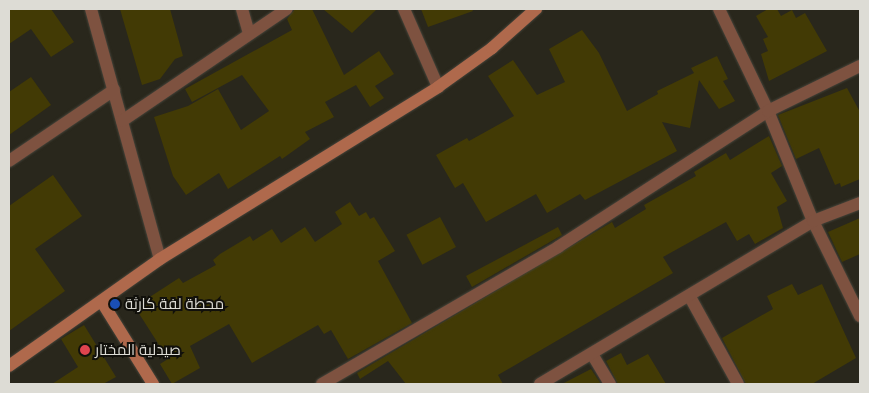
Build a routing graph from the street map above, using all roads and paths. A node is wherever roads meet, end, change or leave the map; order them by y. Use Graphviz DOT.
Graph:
graph roads {
  1 [pos="91,9"];
  2 [pos="242,9"];
  3 [pos="288,9"];
  4 [pos="404,9"];
  5 [pos="536,9"];
  6 [pos="719,9"];
  7 [pos="249,34"];
  8 [pos="860,66"];
  9 [pos="438,87"];
  10 [pos="114,90"];
  11 [pos="768,111"];
  12 [pos="122,121"];
  13 [pos="9,161"];
  14 [pos="860,203"];
  15 [pos="813,221"];
  16 [pos="160,259"];
  17 [pos="690,297"];
  18 [pos="102,302"];
  19 [pos="860,316"];
  20 [pos="592,354"];
  21 [pos="9,366"];
  22 [pos="152,384"];
  23 [pos="322,384"];
  24 [pos="540,384"];
  25 [pos="610,384"];
  26 [pos="738,384"];
  1 -- 10 [label="street"];
  2 -- 7 [label="street"];
  3 -- 7 [label="street"];
  4 -- 9 [label="street"];
  5 -- 9 [label="street"];
  6 -- 11 [label="street"];
  7 -- 12 [label="street"];
  8 -- 11 [label="street"];
  9 -- 16 [label="street"];
  10 -- 12 [label="street"];
  10 -- 13 [label="street"];
  11 -- 15 [label="street"];
  11 -- 23 [label="street"];
  12 -- 16 [label="street"];
  14 -- 15 [label="street"];
  15 -- 17 [label="street"];
  15 -- 19 [label="street"];
  16 -- 18 [label="street"];
  17 -- 20 [label="street"];
  17 -- 26 [label="street"];
  18 -- 21 [label="street"];
  18 -- 22 [label="street"];
  20 -- 24 [label="street"];
  20 -- 25 [label="street"];
}
